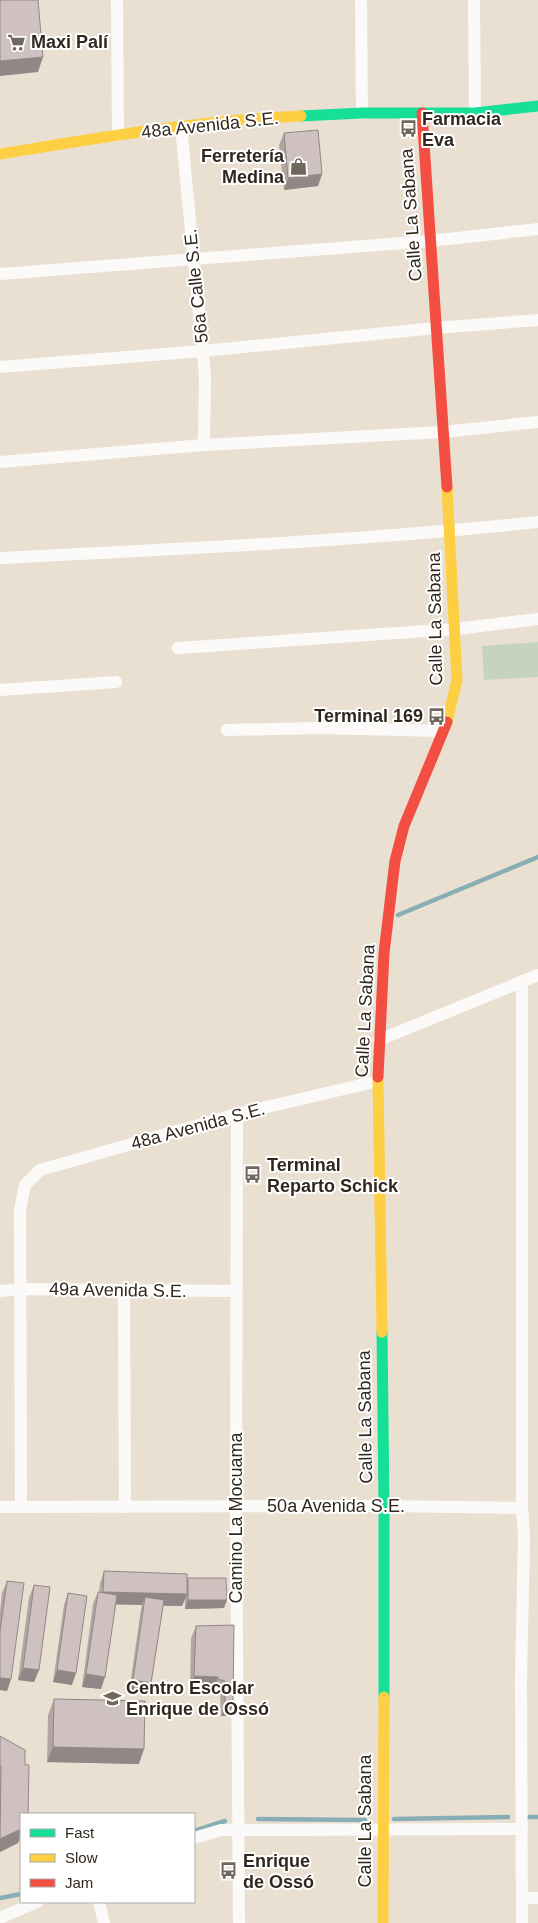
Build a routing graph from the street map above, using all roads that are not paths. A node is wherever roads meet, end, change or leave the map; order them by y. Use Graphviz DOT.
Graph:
graph roads {
  1 [pos="117,0"];
  2 [pos="360,0"];
  3 [pos="474,0"];
  4 [pos="538,106"];
  5 [pos="362,113"];
  6 [pos="422,113"];
  7 [pos="475,113"];
  8 [pos="181,127"];
  9 [pos="118,135"];
  10 [pos="0,154"];
  11 [pos="538,229"];
  12 [pos="430,240"];
  13 [pos="192,260"];
  14 [pos="0,274"];
  15 [pos="538,320"];
  16 [pos="436,328"];
  17 [pos="203,351"];
  18 [pos="0,367"];
  19 [pos="538,422"];
  20 [pos="443,432"];
  21 [pos="204,445"];
  22 [pos="0,462"];
  23 [pos="538,522"];
  24 [pos="450,532"];
  25 [pos="0,558"];
  26 [pos="538,619"];
  27 [pos="456,629"];
  28 [pos="178,648"];
  29 [pos="116,682"];
  30 [pos="0,690"];
  31 [pos="227,730"];
  32 [pos="443,731"];
  33 [pos="538,975"];
  34 [pos="522,981"];
  35 [pos="379,1040"];
  36 [pos="378,1081"];
  37 [pos="237,1114"];
  38 [pos="21,1289"];
  39 [pos="124,1290"];
  40 [pos="0,1291"];
  41 [pos="236,1291"];
  42 [pos="125,1506"];
  43 [pos="236,1506"];
  44 [pos="384,1506"];
  45 [pos="0,1507"];
  46 [pos="21,1507"];
  47 [pos="522,1508"];
  48 [pos="524,1536"];
  49 [pos="538,1536"];
  50 [pos="522,1828"];
  51 [pos="238,1830"];
  52 [pos="382,1830"];
  53 [pos="195,1838"];
  54 [pos="522,1898"];
  55 [pos="538,1898"];
  56 [pos="35,1903"];
  57 [pos="99,1903"];
  58 [pos="0,1918"];
  59 [pos="104,1923"];
  60 [pos="239,1923"];
  61 [pos="383,1923"];
  62 [pos="522,1923"];
  1 -- 9 [label="street"];
  2 -- 5 [label="street"];
  3 -- 7 [label="street"];
  4 -- 7 [label="street, 48a Avenida S.E."];
  5 -- 6 [label="street, 48a Avenida S.E."];
  5 -- 8 [label="street, 48a Avenida S.E."];
  6 -- 7 [label="street, 48a Avenida S.E."];
  6 -- 12 [label="street, Calle La Sabana"];
  8 -- 9 [label="street, 48a Avenida S.E."];
  8 -- 13 [label="street, 56a Calle S.E."];
  9 -- 10 [label="street, 48a Avenida S.E."];
  11 -- 12 [label="street"];
  12 -- 13 [label="street"];
  12 -- 16 [label="street, Calle La Sabana"];
  13 -- 14 [label="street"];
  13 -- 17 [label="street, 56a Calle S.E."];
  15 -- 16 [label="street"];
  16 -- 17 [label="street"];
  16 -- 20 [label="street, Calle La Sabana"];
  17 -- 18 [label="street"];
  17 -- 21 [label="street, 56a Calle S.E."];
  19 -- 20 [label="street"];
  20 -- 21 [label="street"];
  20 -- 24 [label="street, Calle La Sabana"];
  21 -- 22 [label="street"];
  23 -- 24 [label="street"];
  24 -- 25 [label="street"];
  24 -- 27 [label="street, Calle La Sabana"];
  26 -- 27 [label="street"];
  27 -- 28 [label="street"];
  27 -- 32 [label="street, Calle La Sabana"];
  29 -- 30 [label="street"];
  31 -- 32 [label="street"];
  32 -- 35 [label="street, Calle La Sabana"];
  33 -- 34 [label="street"];
  34 -- 35 [label="street"];
  34 -- 47 [label="street"];
  35 -- 36 [label="street, Calle La Sabana"];
  36 -- 37 [label="street, 48a Avenida S.E."];
  36 -- 44 [label="street, Calle La Sabana"];
  37 -- 38 [label="street, 48a Avenida S.E."];
  37 -- 41 [label="street, Camino La Mocuama"];
  38 -- 39 [label="street, 49a Avenida S.E."];
  38 -- 40 [label="street, 49a Avenida S.E."];
  38 -- 46 [label="street"];
  39 -- 41 [label="street, 49a Avenida S.E."];
  39 -- 42 [label="street"];
  41 -- 43 [label="street, Camino La Mocuama"];
  42 -- 43 [label="street, 50a Avenida S.E."];
  42 -- 46 [label="street, 50a Avenida S.E."];
  43 -- 44 [label="street, 50a Avenida S.E."];
  43 -- 51 [label="street, Camino La Mocuama"];
  44 -- 47 [label="street, 50a Avenida S.E."];
  44 -- 52 [label="street, Calle La Sabana"];
  45 -- 46 [label="street, 50a Avenida S.E."];
  47 -- 48 [label="street"];
  48 -- 49 [label="street"];
  48 -- 50 [label="street"];
  50 -- 52 [label="street"];
  50 -- 54 [label="street"];
  51 -- 52 [label="street"];
  51 -- 53 [label="street"];
  51 -- 60 [label="street, Camino La Mocuama"];
  52 -- 61 [label="street, Calle La Sabana"];
  54 -- 55 [label="street"];
  54 -- 62 [label="street"];
  56 -- 58 [label="street"];
  57 -- 59 [label="street"];
}
